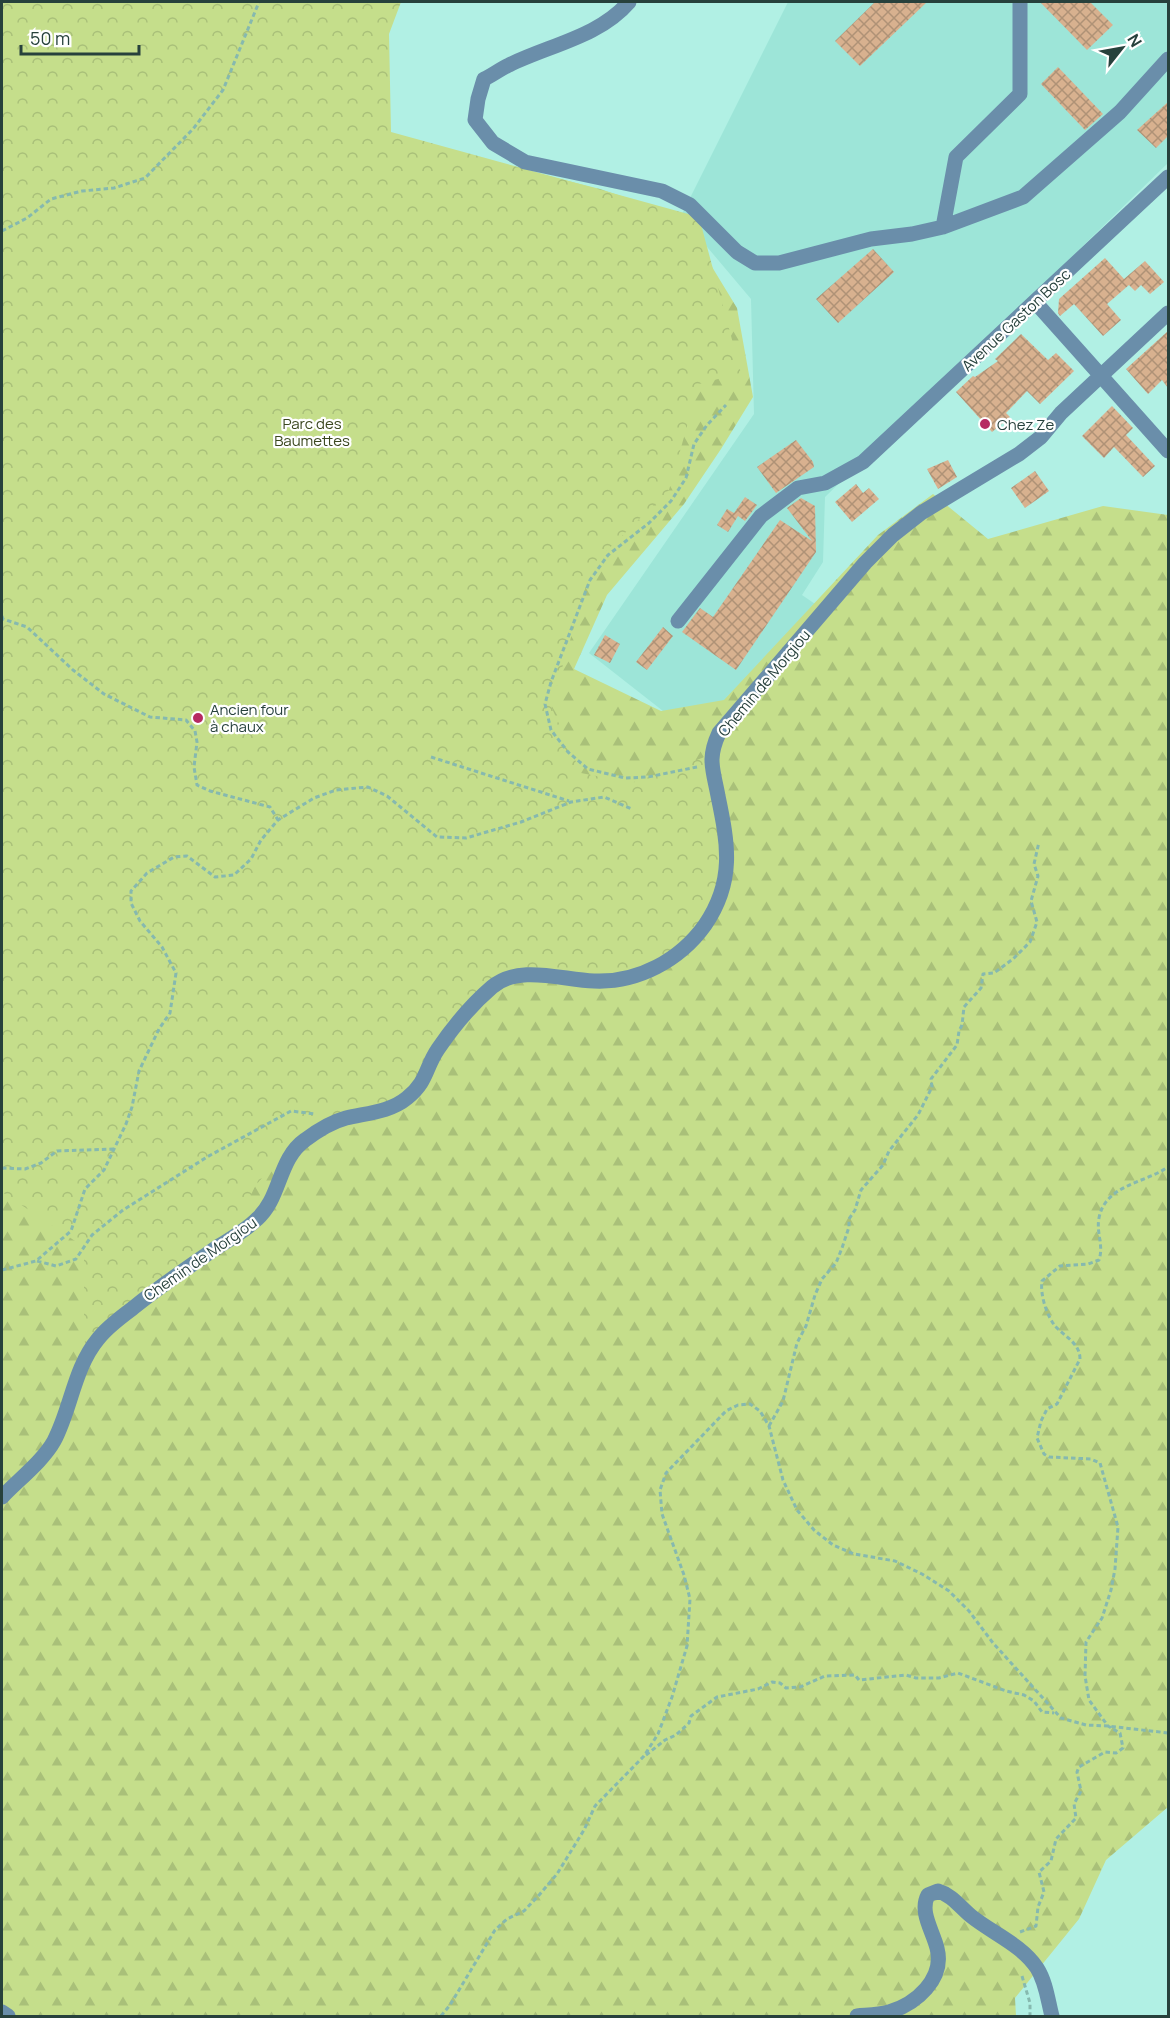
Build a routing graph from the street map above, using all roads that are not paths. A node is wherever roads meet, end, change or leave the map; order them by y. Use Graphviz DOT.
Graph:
graph roads {
  1 [pos="629,2"];
  2 [pos="1020,2"];
  3 [pos="1168,59"];
  4 [pos="1168,177"];
  5 [pos="943,227"];
  6 [pos="1036,303"];
  7 [pos="1168,313"];
  8 [pos="1101,375"];
  9 [pos="1168,451"];
  10 [pos="678,621"];
  11 [pos="2,1497"];
  12 [pos="2,2012"];
  13 [pos="8,2016"];
  14 [pos="856,2016"];
  15 [pos="1052,2016"];
  1 -- 5 [label="street"];
  2 -- 5 [label="street"];
  3 -- 5 [label="street"];
  4 -- 6 [label="street, Avenue Gaston Bosc"];
  6 -- 8 [label="street"];
  6 -- 10 [label="street, Avenue Gaston Bosc"];
  7 -- 8 [label="street, Chemin de Morgiou"];
  8 -- 9 [label="street"];
  8 -- 11 [label="street, Chemin de Morgiou"];
  12 -- 13 [label="street"];
  14 -- 15 [label="street"];
}
